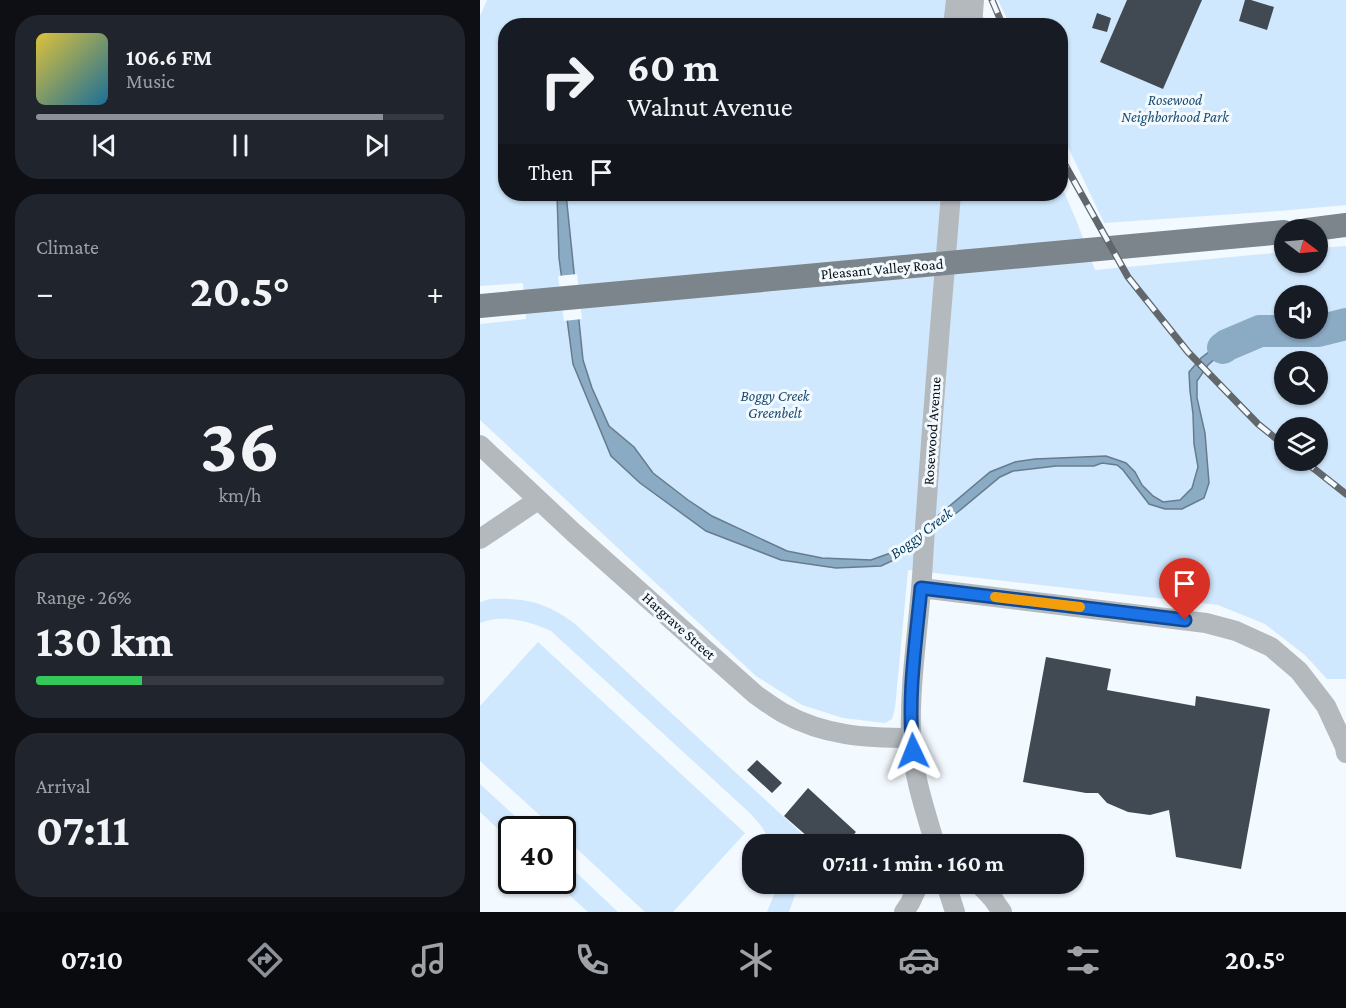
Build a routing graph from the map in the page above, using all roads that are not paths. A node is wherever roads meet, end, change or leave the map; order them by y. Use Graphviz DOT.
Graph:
graph roads {
  1 [pos="956,0"];
  2 [pos="974,0"];
  3 [pos="954,18"];
  4 [pos="973,18"];
  5 [pos="950,201"];
  6 [pos="1346,225"];
  7 [pos="1328,227"];
  8 [pos="1274,234"];
  9 [pos="480,306"];
  10 [pos="480,445"];
  11 [pos="538,500"];
  12 [pos="480,539"];
  13 [pos="922,579"];
  14 [pos="911,738"];
  15 [pos="1346,753"];
  16 [pos="930,834"];
  17 [pos="915,894"];
  18 [pos="949,894"];
  19 [pos="989,894"];
  20 [pos="904,912"];
  21 [pos="954,912"];
  22 [pos="967,912"];
  23 [pos="1002,912"];
  1 -- 3 [label="street"];
  2 -- 4 [label="street"];
  5 -- 13 [label="street, Rosewood Avenue"];
  6 -- 7 [label="main road"];
  8 -- 9 [label="main road, Pleasant Valley Road"];
  10 -- 11 [label="street, Hargrave Street"];
  11 -- 12 [label="street"];
  11 -- 14 [label="street, Hargrave Street"];
  13 -- 14 [label="street, Rosewood Avenue"];
  13 -- 15 [label="street"];
  14 -- 16 [label="street, Rosewood Avenue"];
  17 -- 20 [label="street"];
  18 -- 21 [label="street"];
  19 -- 23 [label="street"];
  21 -- 22 [label="street"];
}
